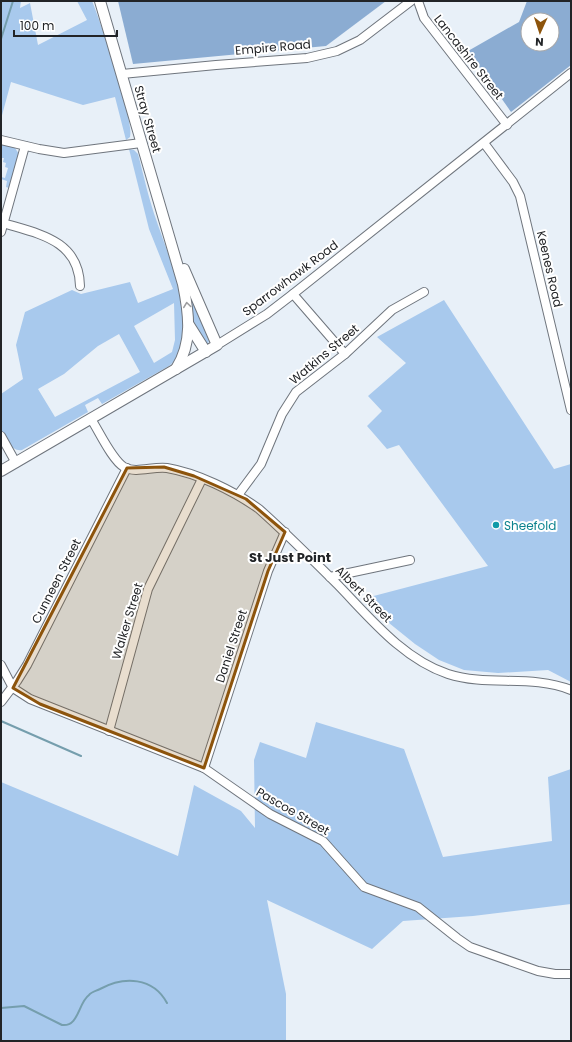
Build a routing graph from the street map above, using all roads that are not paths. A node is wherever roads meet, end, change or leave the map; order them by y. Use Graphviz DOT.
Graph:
graph roads {
  1 [pos="96,1"];
  2 [pos="411,1"];
  3 [pos="418,1"];
  4 [pos="101,6"];
  5 [pos="571,73"];
  6 [pos="122,74"];
  7 [pos="507,125"];
  8 [pos="1,140"];
  9 [pos="141,143"];
  10 [pos="484,143"];
  11 [pos="25,146"];
  12 [pos="4,223"];
  13 [pos="1,232"];
  14 [pos="172,244"];
  15 [pos="80,286"];
  16 [pos="424,292"];
  17 [pos="293,294"];
  18 [pos="188,324"];
  19 [pos="217,345"];
  20 [pos="206,352"];
  21 [pos="344,354"];
  22 [pos="176,369"];
  23 [pos="571,410"];
  24 [pos="91,419"];
  25 [pos="1,436"];
  26 [pos="16,463"];
  27 [pos="127,468"];
  28 [pos="1,471"];
  29 [pos="202,479"];
  30 [pos="238,494"];
  31 [pos="285,532"];
  32 [pos="410,560"];
  33 [pos="330,577"];
  34 [pos="1,665"];
  35 [pos="13,688"];
  36 [pos="571,690"];
  37 [pos="1,702"];
  38 [pos="109,731"];
  39 [pos="204,768"];
  40 [pos="571,974"];
  1 -- 4 [label="street"];
  2 -- 6 [label="street, Empire Road"];
  3 -- 7 [label="street, Lancashire Street"];
  4 -- 6 [label="main road, Stray Street"];
  5 -- 7 [label="street, Sparrowhawk Road"];
  6 -- 9 [label="main road, Stray Street"];
  7 -- 10 [label="street, Sparrowhawk Road"];
  8 -- 11 [label="street"];
  9 -- 11 [label="street"];
  9 -- 14 [label="main road, Stray Street"];
  10 -- 17 [label="street, Sparrowhawk Road"];
  10 -- 23 [label="street, Keenes Road"];
  11 -- 12 [label="street"];
  12 -- 13 [label="street"];
  12 -- 15 [label="street"];
  18 -- 14 [label="main road, Stray Street, one-way"];
  14 -- 19 [label="main road, Stray Street"];
  16 -- 21 [label="street, Watkins Street"];
  17 -- 19 [label="street, Sparrowhawk Road"];
  17 -- 21 [label="street"];
  18 -- 20 [label="main road"];
  18 -- 22 [label="main road, Stray Street"];
  19 -- 20 [label="main road, Sparrowhawk Road"];
  20 -- 22 [label="main road, Sparrowhawk Road"];
  21 -- 30 [label="street, Watkins Street"];
  22 -- 24 [label="main road, Sparrowhawk Road"];
  24 -- 26 [label="main road, Sparrowhawk Road"];
  24 -- 27 [label="street"];
  25 -- 26 [label="street"];
  26 -- 28 [label="main road, Sparrowhawk Road"];
  27 -- 29 [label="street, Albert Street"];
  27 -- 35 [label="street, Cunneen Street"];
  29 -- 30 [label="street, Albert Street"];
  29 -- 38 [label="street, Walker Street"];
  30 -- 31 [label="street, Albert Street"];
  31 -- 33 [label="street, Albert Street"];
  31 -- 39 [label="street, Daniel Street"];
  32 -- 33 [label="street"];
  33 -- 36 [label="street, Albert Street"];
  34 -- 35 [label="street"];
  35 -- 37 [label="street, Cunneen Street"];
  35 -- 38 [label="street, Pascoe Street"];
  38 -- 39 [label="street, Pascoe Street"];
  39 -- 40 [label="street, Pascoe Street"];
}
